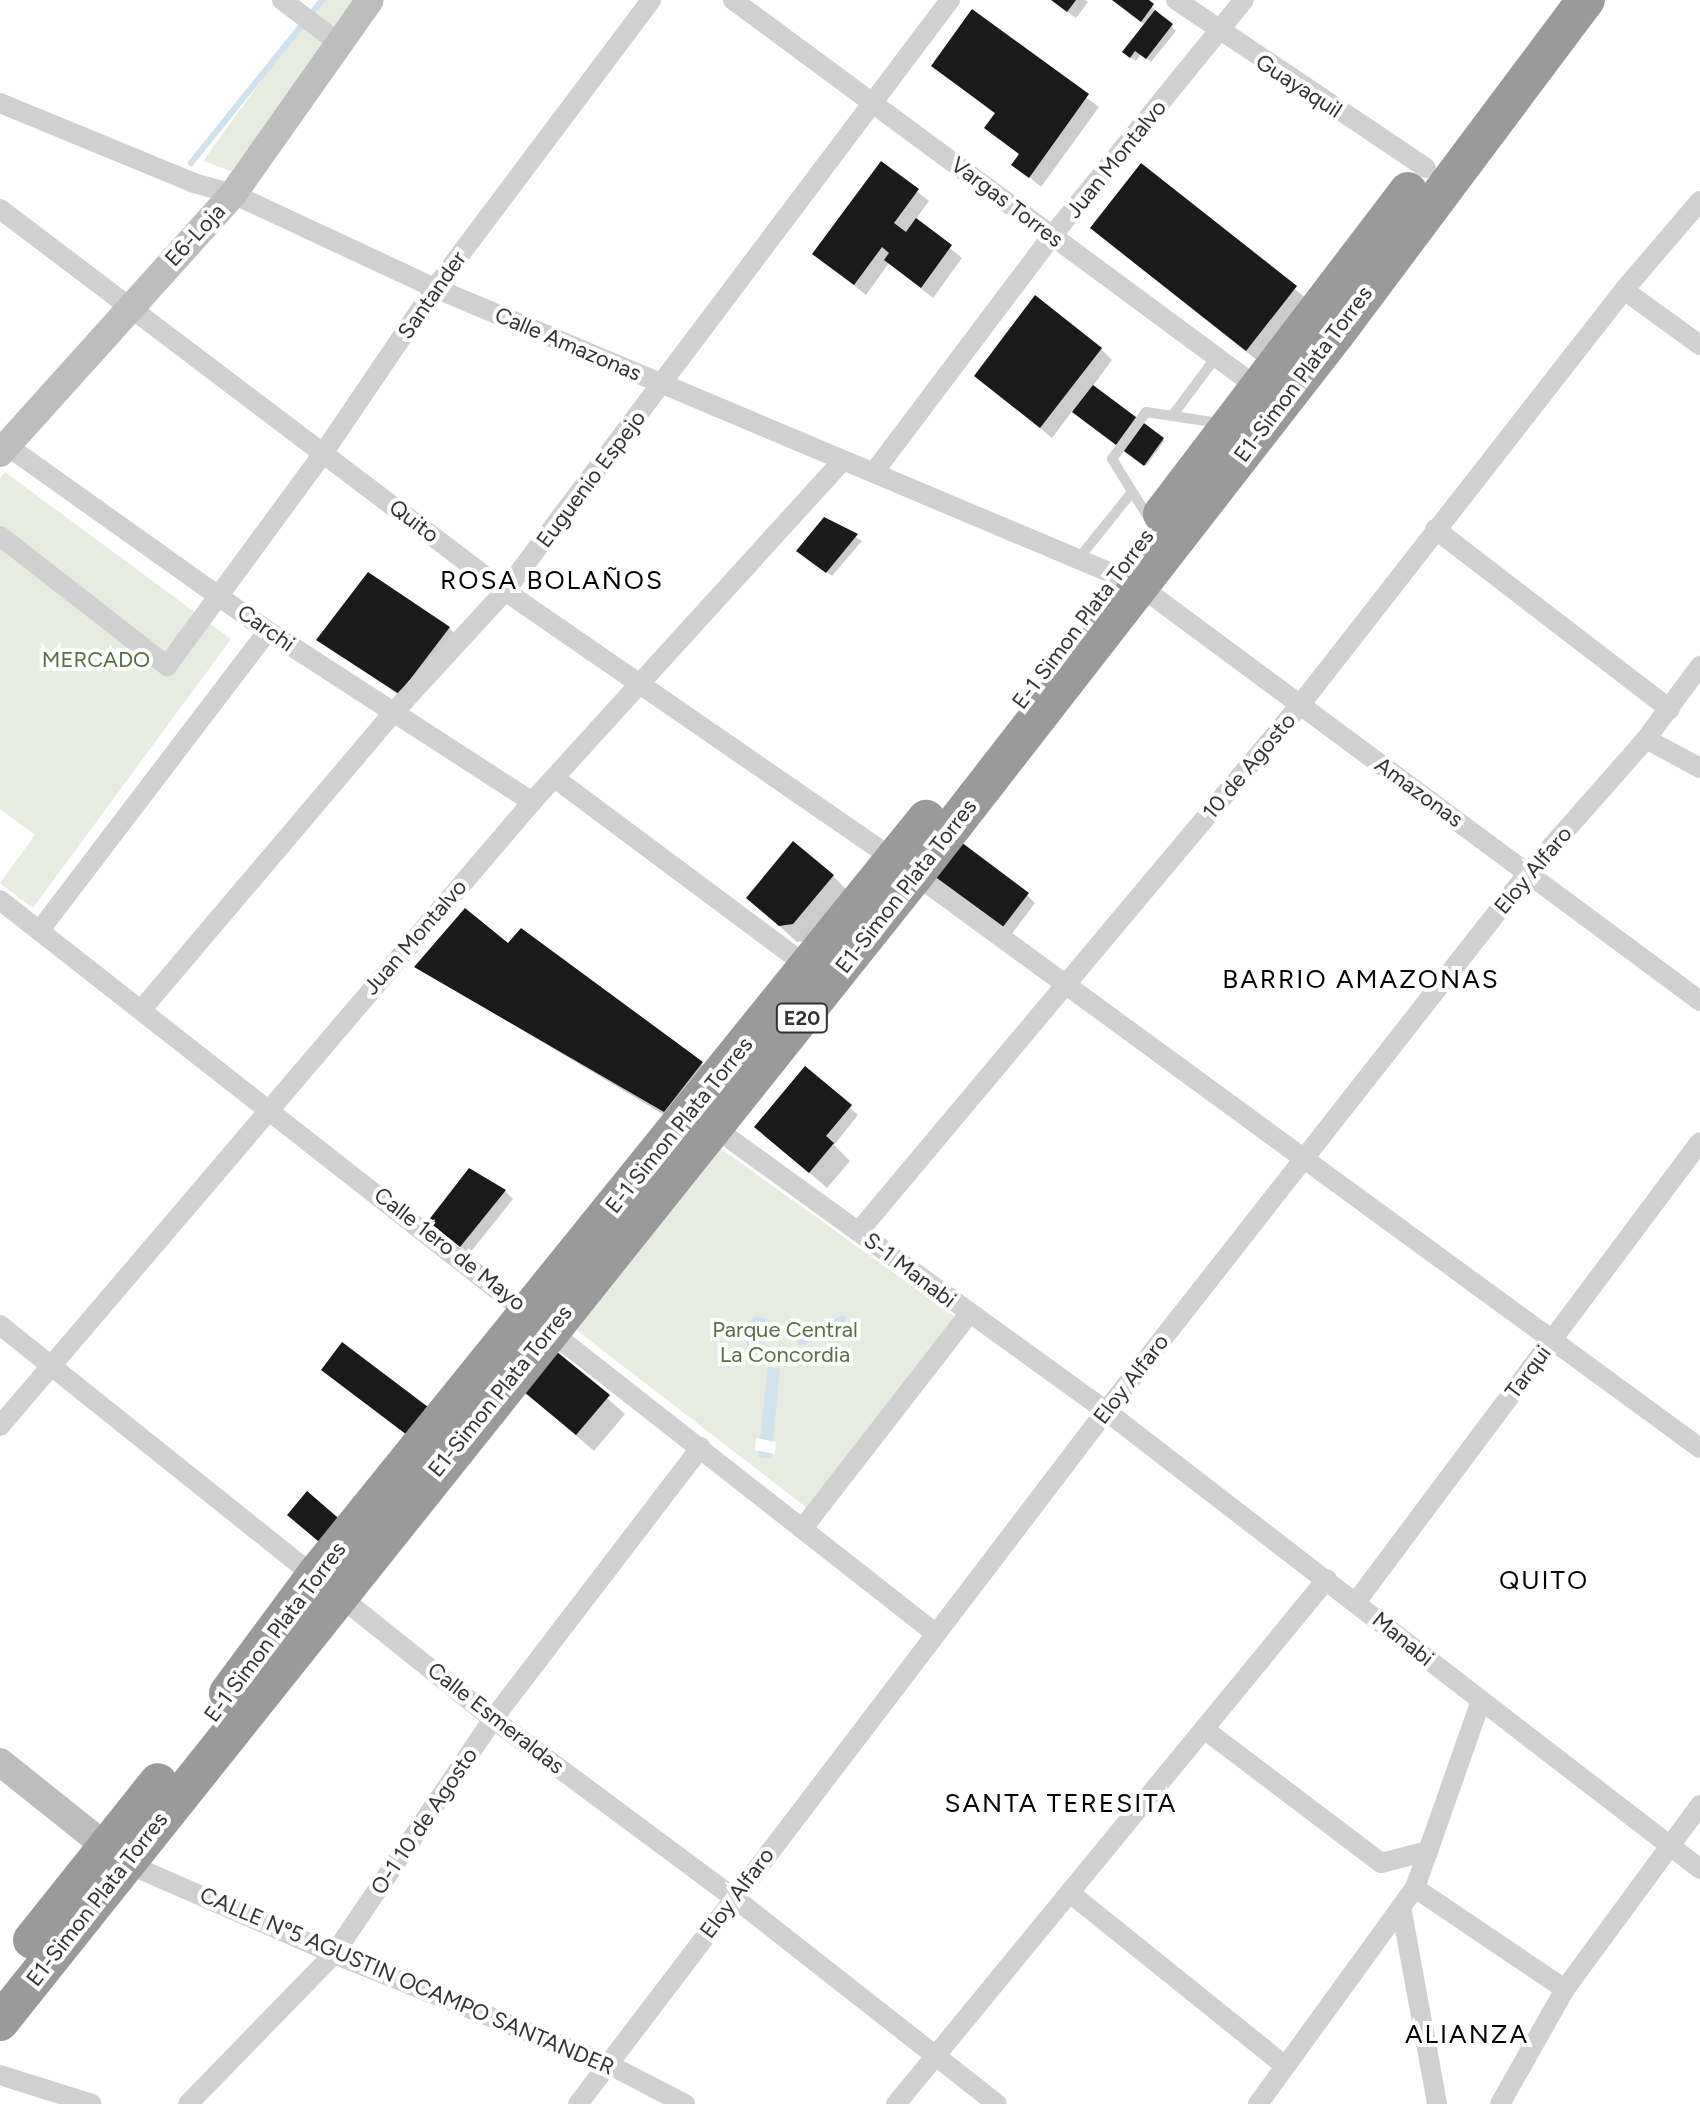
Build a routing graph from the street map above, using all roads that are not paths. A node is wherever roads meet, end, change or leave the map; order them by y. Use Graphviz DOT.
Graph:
graph roads {
  1 [pos="282,0"];
  2 [pos="370,0"];
  3 [pos="651,0"];
  4 [pos="733,0"];
  5 [pos="950,0"];
  6 [pos="1176,0"];
  7 [pos="1244,0"];
  8 [pos="1559,0"];
  9 [pos="1586,0"];
  10 [pos="1218,33"];
  11 [pos="340,44"];
  12 [pos="872,101"];
  13 [pos="0,103"];
  14 [pos="1426,168"];
  15 [pos="233,194"];
  16 [pos="1700,201"];
  17 [pos="0,209"];
  18 [pos="1052,236"];
  19 [pos="435,288"];
  20 [pos="1624,290"];
  21 [pos="129,307"];
  22 [pos="1700,345"];
  23 [pos="1216,357"];
  24 [pos="663,384"];
  25 [pos="1269,396"];
  26 [pos="1172,416"];
  27 [pos="1229,425"];
  28 [pos="3,449"];
  29 [pos="324,452"];
  30 [pos="843,460"];
  31 [pos="874,472"];
  32 [pos="1132,492"];
  33 [pos="1153,526"];
  34 [pos="1435,529"];
  35 [pos="0,536"];
  36 [pos="1079,558"];
  37 [pos="1127,579"];
  38 [pos="505,591"];
  39 [pos="217,593"];
  40 [pos="268,631"];
  41 [pos="1700,666"];
  42 [pos="640,685"];
  43 [pos="1300,705"];
  44 [pos="1670,709"];
  45 [pos="393,713"];
  46 [pos="1646,739"];
  47 [pos="1700,768"];
  48 [pos="556,779"];
  49 [pos="532,802"];
  50 [pos="905,867"];
  51 [pos="1528,873"];
  52 [pos="3,908"];
  53 [pos="40,930"];
  54 [pos="807,966"];
  55 [pos="1064,985"];
  56 [pos="1700,1001"];
  57 [pos="142,1009"];
  58 [pos="268,1108"];
  59 [pos="715,1128"];
  60 [pos="1700,1142"];
  61 [pos="1303,1160"];
  62 [pos="859,1231"];
  63 [pos="969,1314"];
  64 [pos="540,1319"];
  65 [pos="0,1325"];
  66 [pos="1552,1340"];
  67 [pos="50,1363"];
  68 [pos="1106,1411"];
  69 [pos="0,1426"];
  70 [pos="701,1447"];
  71 [pos="1700,1448"];
  72 [pos="803,1528"];
  73 [pos="1327,1579"];
  74 [pos="328,1583"];
  75 [pos="1356,1602"];
  76 [pos="934,1632"];
  77 [pos="1481,1701"];
  78 [pos="493,1719"];
  79 [pos="1204,1729"];
  80 [pos="0,1762"];
  81 [pos="1700,1805"];
  82 [pos="1667,1844"];
  83 [pos="1428,1851"];
  84 [pos="115,1854"];
  85 [pos="1700,1869"];
  86 [pos="1415,1888"];
  87 [pos="1070,1893"];
  88 [pos="733,1897"];
  89 [pos="1401,1907"];
  90 [pos="334,1954"];
  91 [pos="0,1982"];
  92 [pos="1565,1989"];
  93 [pos="0,2022"];
  94 [pos="933,2059"];
  95 [pos="608,2064"];
  96 [pos="1285,2066"];
  97 [pos="0,2075"];
  98 [pos="92,2104"];
  99 [pos="188,2104"];
  100 [pos="578,2104"];
  101 [pos="685,2104"];
  102 [pos="896,2104"];
  103 [pos="997,2104"];
  104 [pos="1258,2104"];
  105 [pos="1437,2104"];
  106 [pos="1500,2104"];
  1 -- 11 [label="street"];
  2 -- 11 [label="main road, E6-Loja"];
  3 -- 19 [label="street, Santander"];
  4 -- 12 [label="street, Vargas Torres"];
  5 -- 12 [label="street, Euguenio Espejo"];
  6 -- 10 [label="street, Guayaquil"];
  7 -- 10 [label="street, Juan Montalvo"];
  8 -- 14 [label="highway, E-1 Simon Plata Torres / E20"];
  9 -- 25 [label="highway, E1-Simon Plata Torres / E20"];
  10 -- 14 [label="street, Guayaquil"];
  10 -- 18 [label="street, Juan Montalvo"];
  11 -- 15 [label="main road, E6-Loja"];
  12 -- 18 [label="street, Vargas Torres"];
  12 -- 24 [label="street, Euguenio Espejo"];
  13 -- 15 [label="street, Calle Amazonas"];
  14 -- 25 [label="highway, E-1 Simon Plata Torres / E20"];
  15 -- 19 [label="street, Calle Amazonas"];
  15 -- 21 [label="main road, E6-Loja"];
  16 -- 20 [label="street, 10 de Agosto"];
  17 -- 21 [label="street, Quito"];
  18 -- 23 [label="street, Vargas Torres"];
  18 -- 31 [label="street, Juan Montalvo"];
  19 -- 24 [label="street, Calle Amazonas"];
  19 -- 29 [label="street, Santander"];
  20 -- 22 [label="street"];
  20 -- 34 [label="street, 10 de Agosto"];
  21 -- 28 [label="main road, E6-Loja"];
  21 -- 29 [label="street, Quito"];
  23 -- 25 [label="street, Vargas Torres"];
  23 -- 26 [label="lane"];
  24 -- 30 [label="street, Calle Amazonas"];
  24 -- 38 [label="street, Euguenio Espejo"];
  25 -- 27 [label="highway, E-1 Simon Plata Torres / E20"];
  25 -- 37 [label="highway, E1-Simon Plata Torres / E20"];
  26 -- 27 [label="lane"];
  26 -- 32 [label="lane"];
  27 -- 33 [label="highway, E-1 Simon Plata Torres / E20"];
  28 -- 39 [label="street, Carchi"];
  29 -- 38 [label="street, Quito"];
  29 -- 39 [label="street, Santander"];
  30 -- 31 [label="street, Calle Amazonas"];
  30 -- 42 [label="street, Juan Montalvo"];
  31 -- 36 [label="street, Calle Amazonas"];
  32 -- 33 [label="lane"];
  32 -- 36 [label="lane"];
  33 -- 37 [label="highway, E-1 Simon Plata Torres / E20"];
  34 -- 43 [label="street, 10 de Agosto"];
  34 -- 44 [label="street"];
  35 -- 39 [label="street, Santander"];
  36 -- 37 [label="street, Calle Amazonas"];
  37 -- 43 [label="street, Amazonas"];
  37 -- 50 [label="highway, E1-Simon Plata Torres / E20"];
  38 -- 42 [label="street, Quito"];
  38 -- 45 [label="street, Euguenio Espejo"];
  39 -- 40 [label="street, Carchi"];
  40 -- 45 [label="street, Carchi"];
  40 -- 53 [label="street"];
  41 -- 44 [label="street, Eloy Alfaro"];
  42 -- 48 [label="street, Juan Montalvo"];
  42 -- 50 [label="street, Quito"];
  43 -- 51 [label="street, Amazonas"];
  43 -- 55 [label="street, 10 de Agosto"];
  44 -- 46 [label="street, Eloy Alfaro"];
  45 -- 49 [label="street, Carchi"];
  45 -- 57 [label="street, Euguenio Espejo"];
  46 -- 47 [label="street"];
  46 -- 51 [label="street, Eloy Alfaro"];
  48 -- 49 [label="street, Juan Montalvo"];
  48 -- 54 [label="street"];
  49 -- 58 [label="street, Juan Montalvo"];
  50 -- 54 [label="highway, E-1 Simon Plata Torres / E20"];
  50 -- 55 [label="street, Quito"];
  50 -- 59 [label="highway, E1-Simon Plata Torres / E20"];
  51 -- 56 [label="street, Amazonas"];
  51 -- 61 [label="street, Eloy Alfaro"];
  52 -- 53 [label="street, Calle 1ero de Mayo"];
  53 -- 57 [label="street, Calle 1ero de Mayo"];
  54 -- 64 [label="highway, E-1 Simon Plata Torres / E20"];
  55 -- 61 [label="street, Quito"];
  55 -- 62 [label="street, 10 de Agosto"];
  57 -- 58 [label="street, Calle 1ero de Mayo"];
  58 -- 64 [label="street, Calle 1ero de Mayo"];
  58 -- 67 [label="street, Juan Montalvo"];
  59 -- 62 [label="street, S-1 Manabi"];
  59 -- 64 [label="highway, E1-Simon Plata Torres / E20"];
  60 -- 66 [label="street, Tarqui"];
  61 -- 66 [label="street, Quito"];
  61 -- 68 [label="street, Eloy Alfaro"];
  62 -- 63 [label="street, S-1 Manabi"];
  63 -- 68 [label="street, S-1 Manabi"];
  63 -- 72 [label="street"];
  64 -- 70 [label="street, Calle 1ero de Mayo"];
  64 -- 74 [label="highway, E1-Simon Plata Torres / E20"];
  65 -- 67 [label="street, Calle Esmeraldas"];
  66 -- 71 [label="street, Quito"];
  66 -- 75 [label="street, Tarqui"];
  67 -- 69 [label="street, Juan Montalvo"];
  67 -- 74 [label="street, Calle Esmeraldas"];
  68 -- 73 [label="street, Manabi"];
  68 -- 76 [label="street, Eloy Alfaro"];
  70 -- 72 [label="street, Calle 1ero de Mayo"];
  70 -- 78 [label="street, O-1 10 de Agosto"];
  72 -- 76 [label="street, Calle 1ero de Mayo"];
  73 -- 75 [label="street, Manabi"];
  73 -- 79 [label="street"];
  74 -- 78 [label="street, Calle Esmeraldas"];
  74 -- 84 [label="highway, E1-Simon Plata Torres / E20"];
  75 -- 77 [label="street, Manabi"];
  76 -- 88 [label="street, Eloy Alfaro"];
  77 -- 82 [label="street, Manabi"];
  77 -- 83 [label="street"];
  78 -- 88 [label="street, Calle Esmeraldas"];
  78 -- 90 [label="street, O-1 10 de Agosto"];
  79 -- 83 [label="street"];
  79 -- 87 [label="street"];
  80 -- 84 [label="main road"];
  81 -- 82 [label="street"];
  82 -- 85 [label="street, Manabi"];
  82 -- 92 [label="street"];
  83 -- 86 [label="street"];
  84 -- 90 [label="street, CALLE Nº5 AGUSTIN OCAMPO SANTANDER"];
  84 -- 91 [label="highway, E20"];
  84 -- 93 [label="highway, E1-Simon Plata Torres / E20"];
  86 -- 89 [label="street"];
  86 -- 92 [label="street"];
  87 -- 94 [label="street"];
  87 -- 96 [label="street"];
  88 -- 94 [label="street, Calle Esmeraldas"];
  88 -- 95 [label="street, Eloy Alfaro"];
  89 -- 96 [label="street"];
  89 -- 105 [label="street"];
  90 -- 95 [label="street, CALLE Nº5 AGUSTIN OCAMPO SANTANDER"];
  90 -- 99 [label="street, O-1 10 de Agosto"];
  92 -- 106 [label="street"];
  94 -- 102 [label="street"];
  94 -- 103 [label="street, Calle Esmeraldas"];
  95 -- 100 [label="street, Eloy Alfaro"];
  95 -- 101 [label="street, CALLE Nº5 AGUSTIN OCAMPO SANTANDER"];
  96 -- 104 [label="street"];
  97 -- 98 [label="street"];
}
